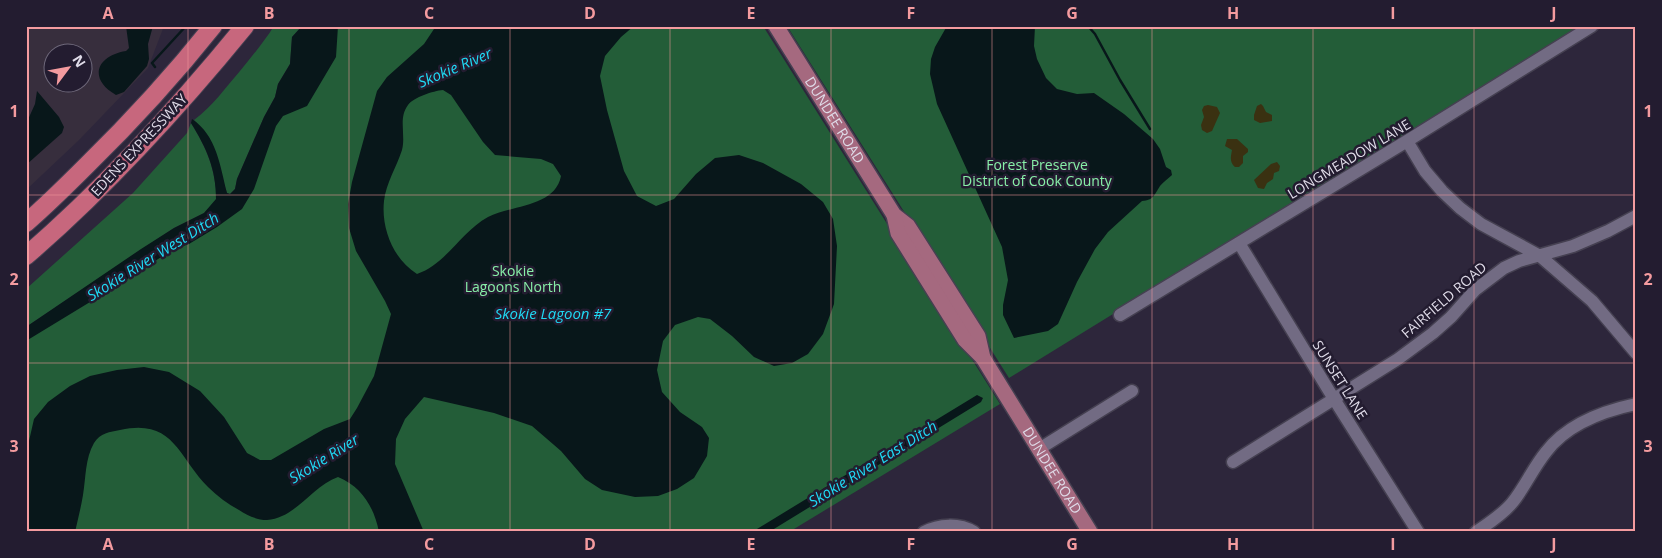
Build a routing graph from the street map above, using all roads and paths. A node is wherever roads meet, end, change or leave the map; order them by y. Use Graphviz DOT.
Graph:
graph roads {
  1 [pos="213,26"];
  2 [pos="245,26"];
  3 [pos="776,26"];
  4 [pos="1592,26"];
  5 [pos="1407,141"];
  6 [pos="1636,216"];
  7 [pos="26,222"];
  8 [pos="1239,243"];
  9 [pos="26,256"];
  10 [pos="1540,256"];
  11 [pos="1120,315"];
  12 [pos="1636,353"];
  13 [pos="1132,391"];
  14 [pos="1334,399"];
  15 [pos="1636,404"];
  16 [pos="1039,449"];
  17 [pos="1233,462"];
  18 [pos="924,532"];
  19 [pos="974,532"];
  20 [pos="1090,532"];
  21 [pos="1418,532"];
  22 [pos="1476,532"];
  1 -- 7 [label="highway, EDENS EXPRESSWAY"];
  2 -- 9 [label="highway, EDENS EXPRESSWAY"];
  3 -- 16 [label="main road, DUNDEE ROAD"];
  4 -- 5 [label="street, LONGMEADOW LANE"];
  5 -- 8 [label="street, LONGMEADOW LANE"];
  5 -- 10 [label="street"];
  6 -- 10 [label="street, FAIRFIELD ROAD"];
  8 -- 11 [label="street, LONGMEADOW LANE"];
  8 -- 14 [label="street, SUNSET LANE"];
  10 -- 12 [label="street"];
  10 -- 14 [label="street, FAIRFIELD ROAD"];
  13 -- 16 [label="street"];
  14 -- 17 [label="street, FAIRFIELD ROAD"];
  14 -- 21 [label="street, SUNSET LANE"];
  15 -- 22 [label="street"];
  16 -- 20 [label="main road, DUNDEE ROAD"];
  18 -- 19 [label="street"];
}
